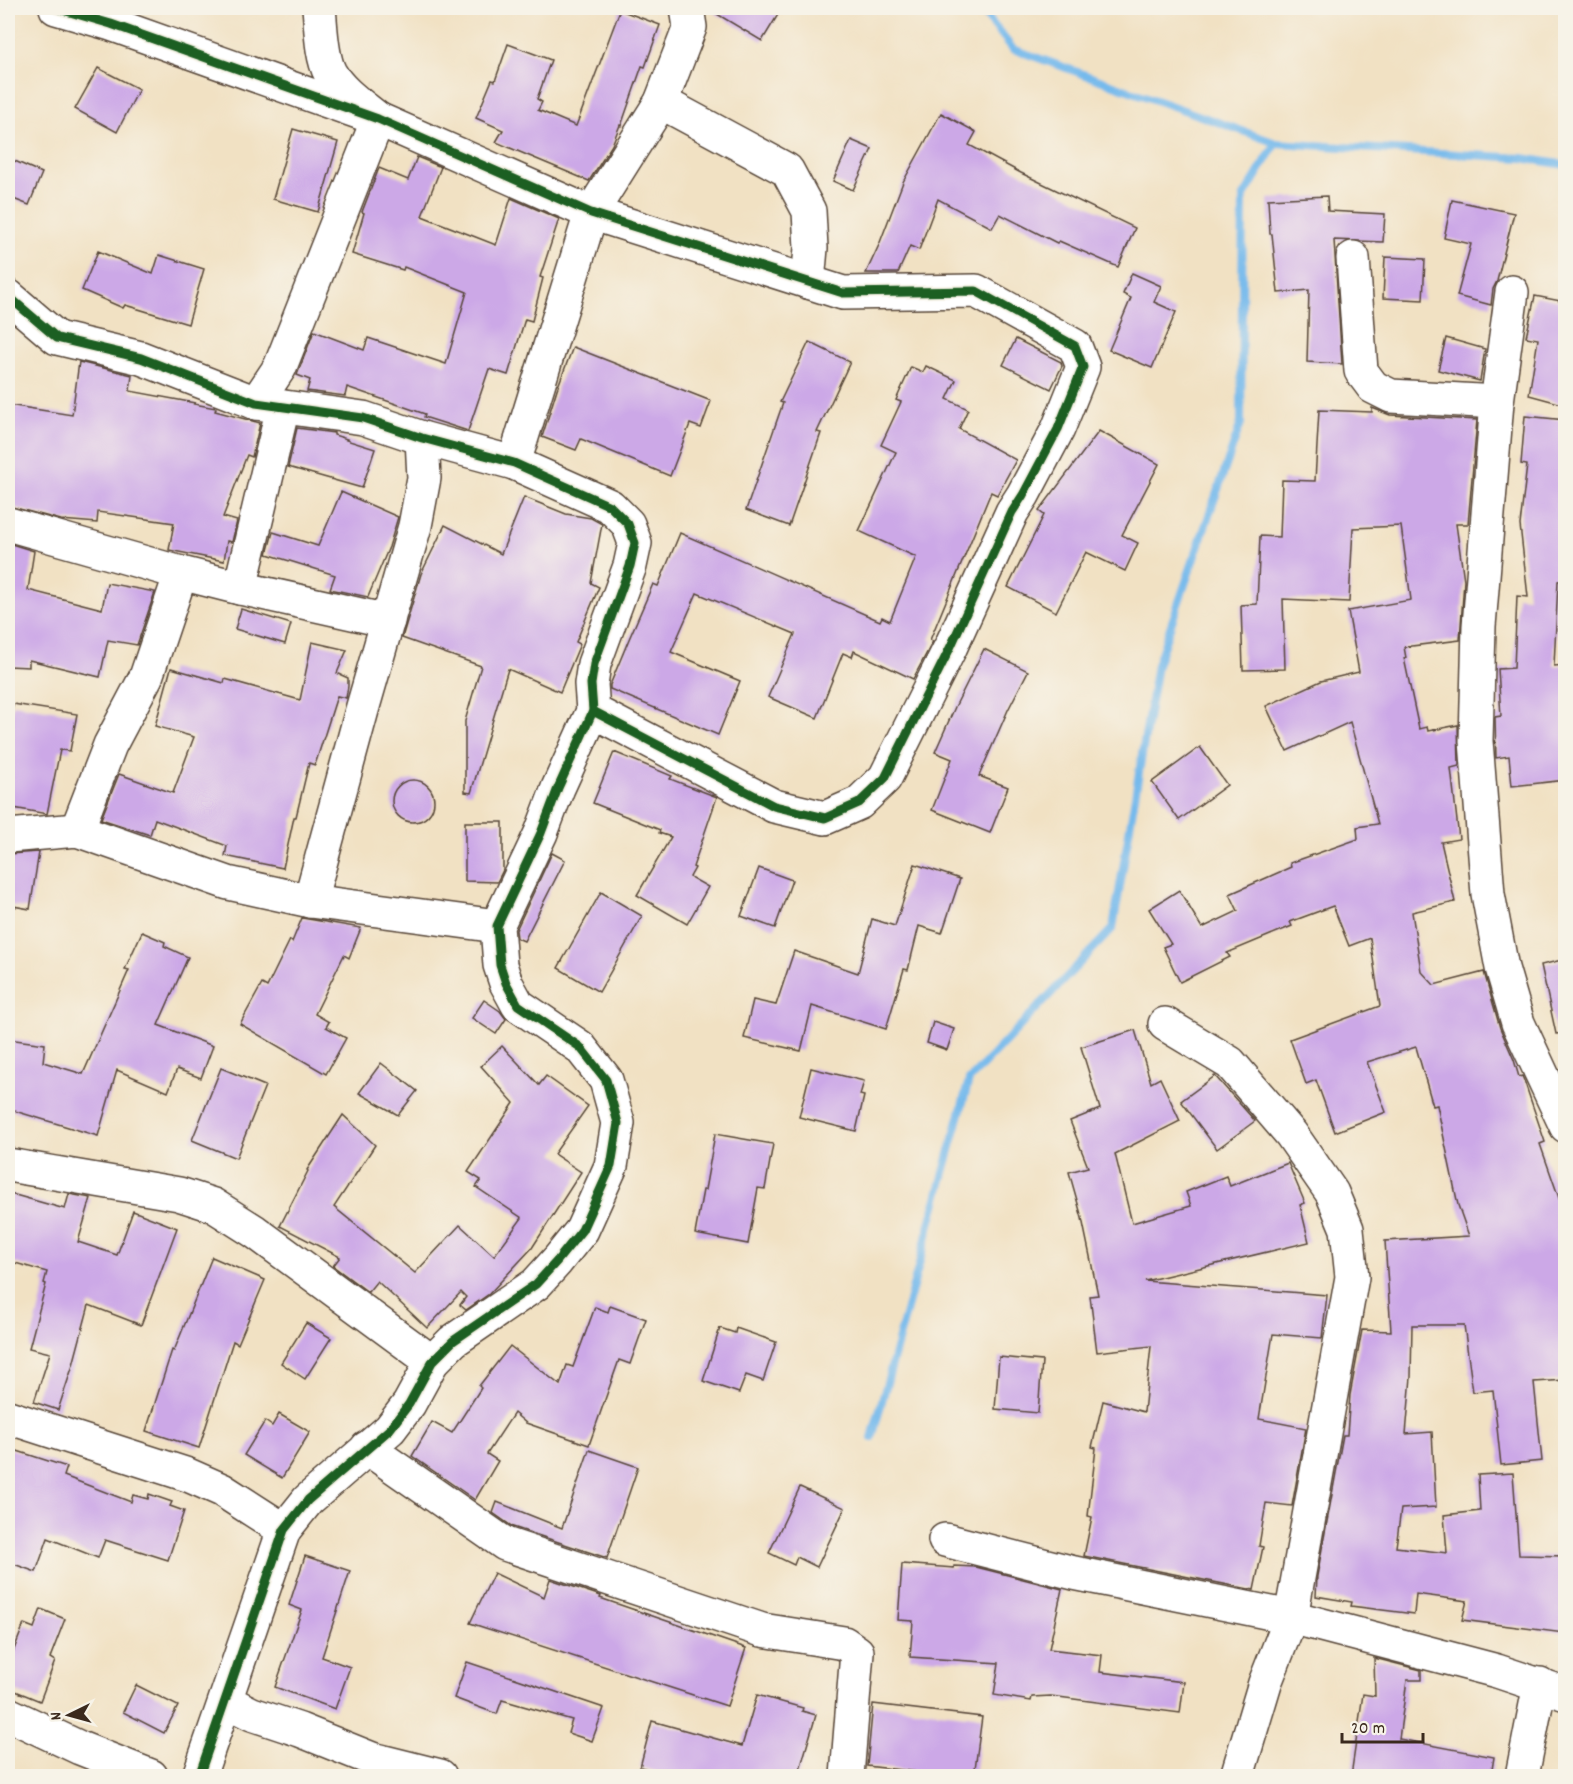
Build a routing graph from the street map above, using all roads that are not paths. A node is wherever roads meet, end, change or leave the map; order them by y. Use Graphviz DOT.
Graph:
graph roads {
  1 [pos="56,8"];
  2 [pos="319,8"];
  3 [pos="687,8"];
  4 [pos="662,102"];
  5 [pos="378,119"];
  6 [pos="591,213"];
  7 [pos="1353,258"];
  8 [pos="808,282"];
  9 [pos="1512,292"];
  10 [pos="8,296"];
  11 [pos="1497,402"];
  12 [pos="270,405"];
  13 [pos="422,438"];
  14 [pos="514,463"];
  15 [pos="8,524"];
  16 [pos="181,573"];
  17 [pos="240,588"];
  18 [pos="388,621"];
  19 [pos="593,711"];
  20 [pos="77,830"];
  21 [pos="8,836"];
  22 [pos="310,901"];
  23 [pos="496,926"];
  24 [pos="1165,1024"];
  25 [pos="1566,1126"];
  26 [pos="8,1165"];
  27 [pos="432,1362"];
  28 [pos="8,1417"];
  29 [pos="367,1448"];
  30 [pos="284,1530"];
  31 [pos="945,1540"];
  32 [pos="1291,1617"];
  33 [pos="1553,1689"];
  34 [pos="226,1701"];
  35 [pos="8,1714"];
  36 [pos="151,1776"];
  37 [pos="199,1776"];
  38 [pos="440,1776"];
  39 [pos="847,1776"];
  40 [pos="1238,1776"];
  41 [pos="1522,1776"];
  1 -- 5 [label="street"];
  2 -- 5 [label="street"];
  3 -- 4 [label="street"];
  4 -- 6 [label="street"];
  4 -- 8 [label="street"];
  5 -- 6 [label="street"];
  5 -- 12 [label="street"];
  6 -- 8 [label="street"];
  6 -- 14 [label="street"];
  7 -- 11 [label="street"];
  8 -- 19 [label="street"];
  9 -- 11 [label="street"];
  10 -- 12 [label="street"];
  11 -- 25 [label="street"];
  12 -- 13 [label="street"];
  12 -- 17 [label="street"];
  13 -- 14 [label="street"];
  13 -- 18 [label="street"];
  14 -- 19 [label="street"];
  15 -- 16 [label="street"];
  16 -- 17 [label="street"];
  16 -- 20 [label="street"];
  17 -- 18 [label="street"];
  18 -- 22 [label="street"];
  19 -- 23 [label="street"];
  20 -- 21 [label="street"];
  20 -- 22 [label="street"];
  22 -- 23 [label="street"];
  23 -- 27 [label="street"];
  24 -- 32 [label="street"];
  26 -- 27 [label="street"];
  27 -- 29 [label="street"];
  28 -- 30 [label="street"];
  29 -- 30 [label="street"];
  29 -- 39 [label="street"];
  30 -- 34 [label="street"];
  31 -- 32 [label="street"];
  32 -- 33 [label="street"];
  32 -- 40 [label="street"];
  33 -- 41 [label="street"];
  34 -- 37 [label="street"];
  34 -- 38 [label="street"];
  35 -- 36 [label="street"];
}
